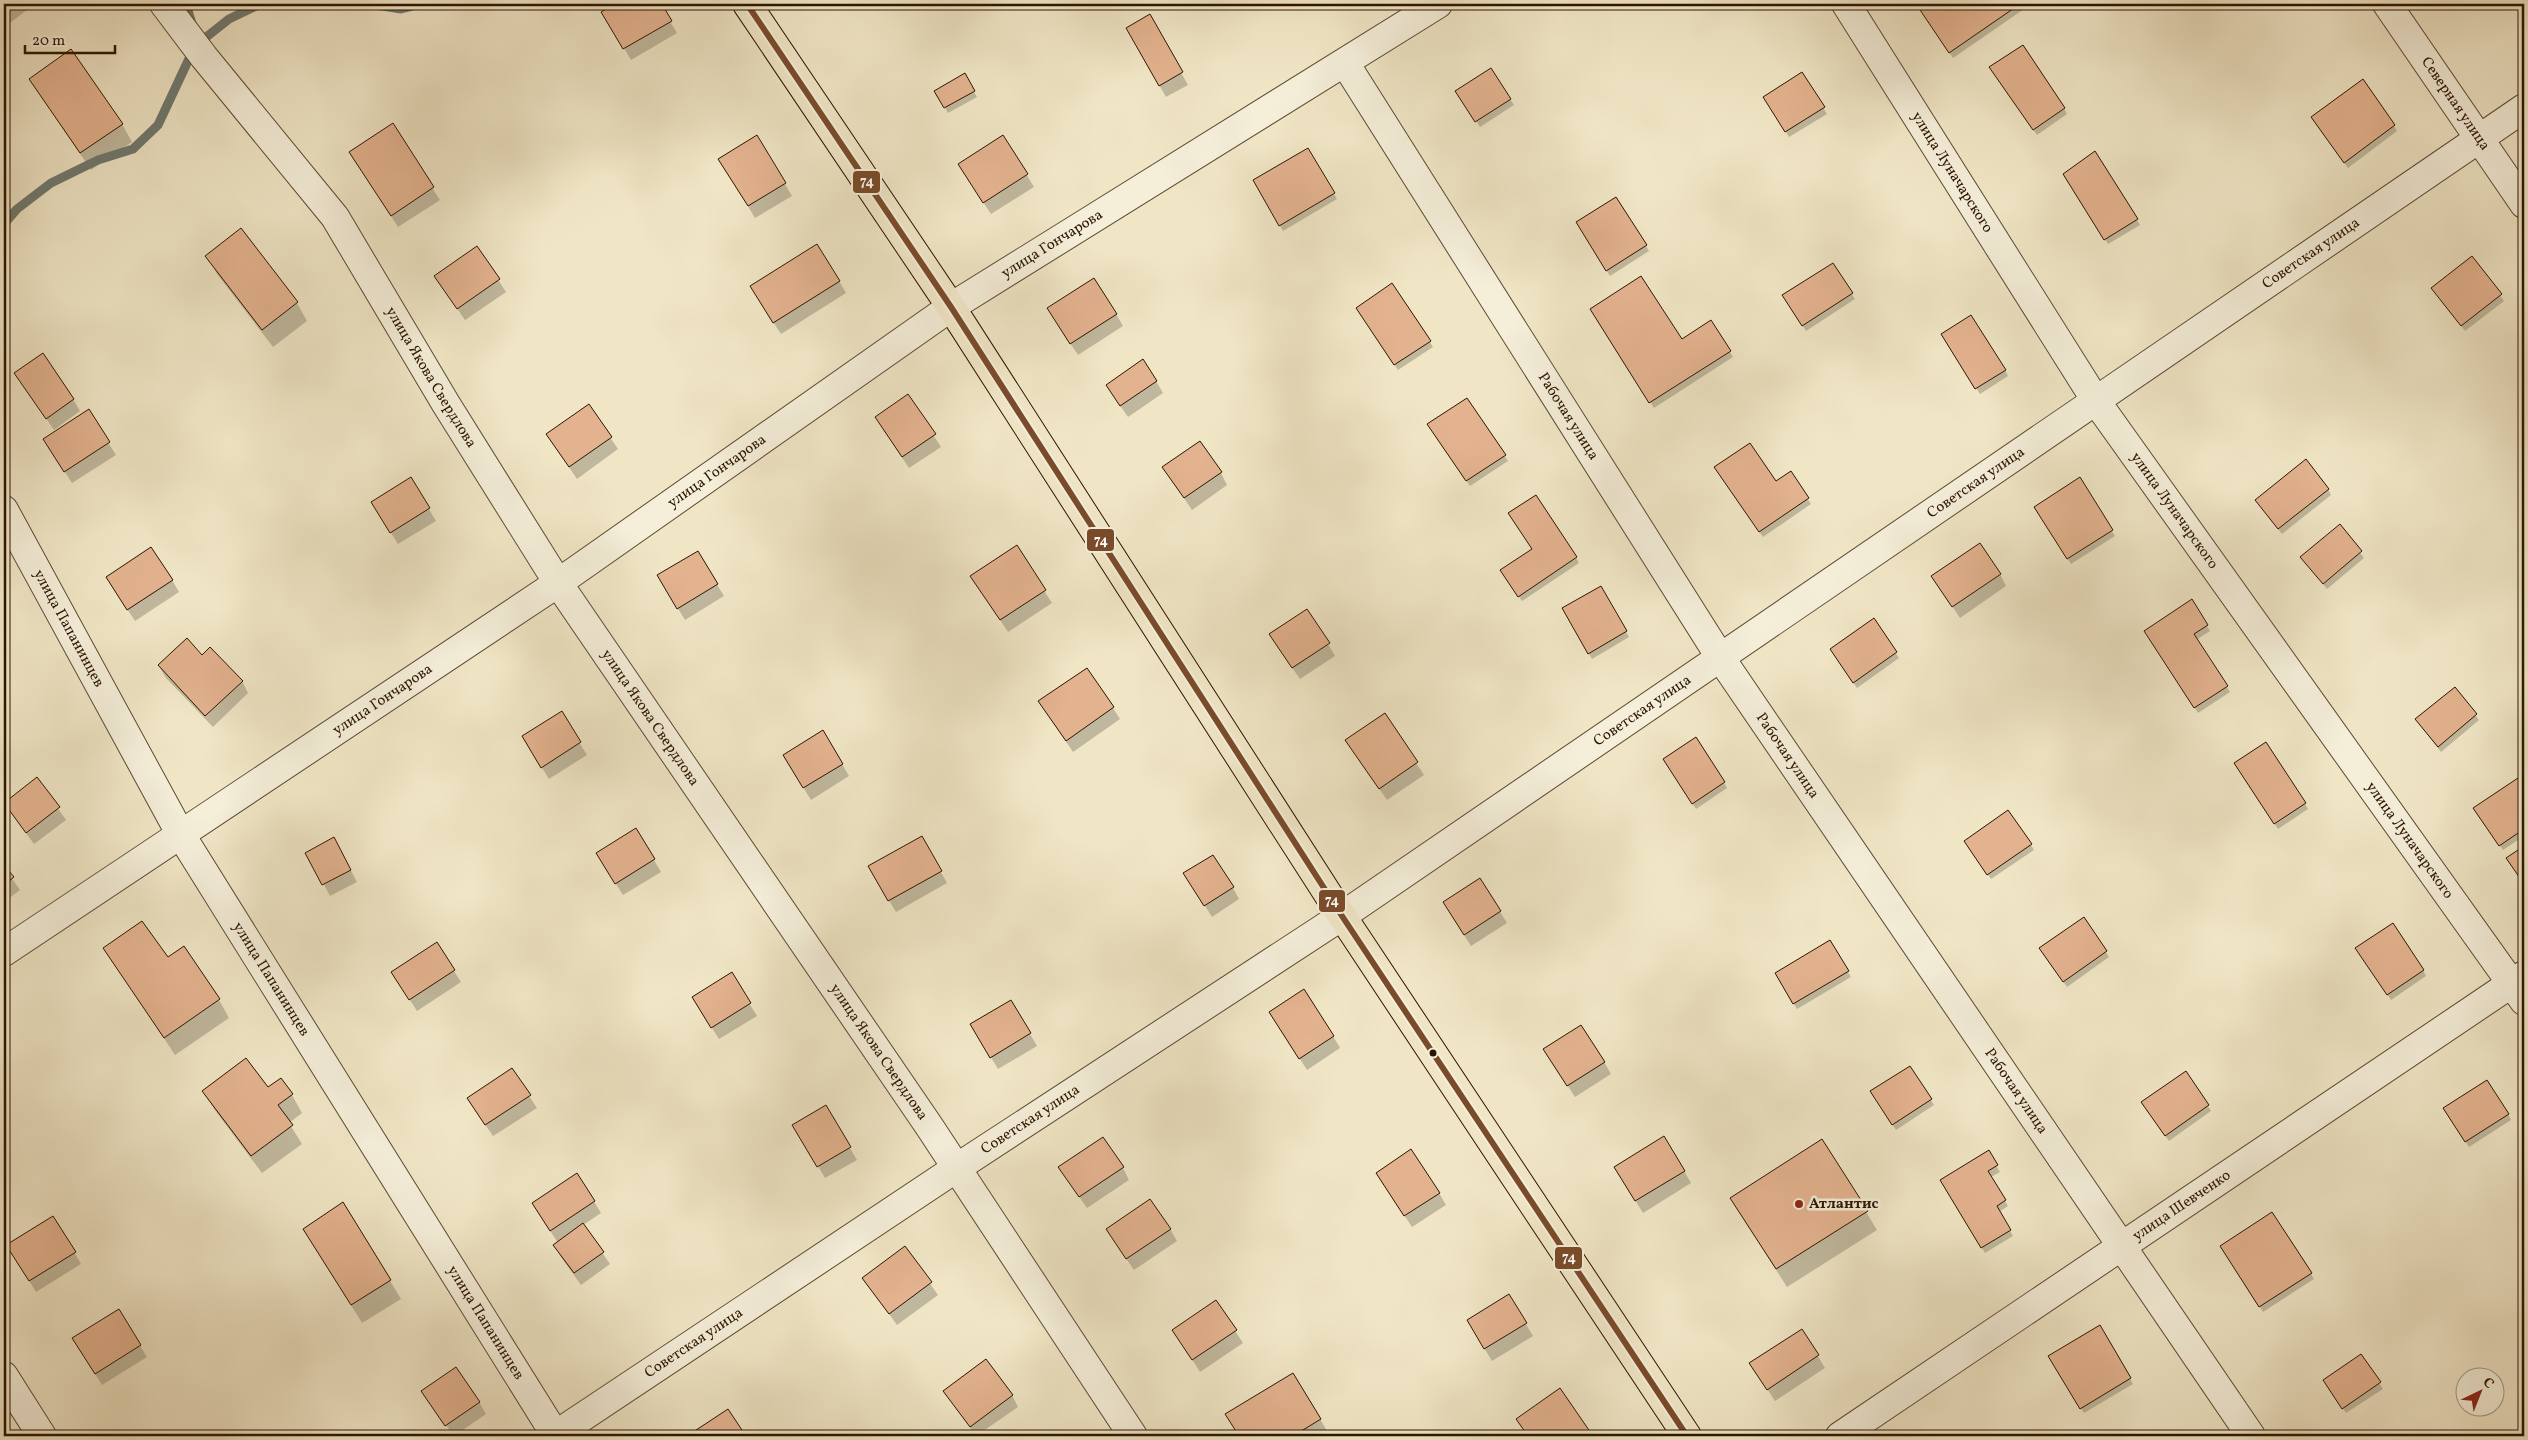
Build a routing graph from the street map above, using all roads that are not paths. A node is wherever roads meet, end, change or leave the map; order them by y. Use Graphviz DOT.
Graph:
graph roads {
  1 [pos="164,4"];
  2 [pos="747,4"];
  3 [pos="1438,4"];
  4 [pos="1846,4"];
  5 [pos="2388,4"];
  6 [pos="1345,63"];
  7 [pos="2524,108"];
  8 [pos="2479,139"];
  9 [pos="2524,204"];
  10 [pos="951,307"];
  11 [pos="2096,401"];
  12 [pos="4,510"];
  13 [pos="558,583"];
  14 [pos="1720,657"];
  15 [pos="181,835"];
  16 [pos="1342,916"];
  17 [pos="4,952"];
  18 [pos="2520,987"];
  19 [pos="955,1169"];
  20 [pos="2122,1246"];
  21 [pos="4,1376"];
  22 [pos="42,1436"];
  23 [pos="555,1436"];
  24 [pos="1134,1436"];
  25 [pos="1687,1436"];
  26 [pos="1840,1436"];
  27 [pos="2251,1436"];
  1 -- 13 [label="street, улица Якова Свердлова"];
  2 -- 10 [label="main road"];
  3 -- 6 [label="street, улица Гончарова"];
  4 -- 11 [label="street, улица Луначарского"];
  5 -- 8 [label="street, Северная улица"];
  6 -- 10 [label="street, улица Гончарова"];
  6 -- 14 [label="street, Рабочая улица"];
  7 -- 8 [label="street, Советская улица"];
  8 -- 9 [label="street, Северная улица"];
  8 -- 11 [label="street, Советская улица"];
  10 -- 13 [label="street, улица Гончарова"];
  10 -- 16 [label="main road"];
  11 -- 14 [label="street, Советская улица"];
  11 -- 18 [label="street, улица Луначарского"];
  12 -- 15 [label="street, улица Папанинцев"];
  13 -- 15 [label="street, улица Гончарова"];
  13 -- 19 [label="street, улица Якова Свердлова"];
  14 -- 16 [label="street, Советская улица"];
  14 -- 20 [label="street, Рабочая улица"];
  15 -- 17 [label="street, улица Гончарова"];
  15 -- 23 [label="street, улица Папанинцев"];
  16 -- 19 [label="street, Советская улица"];
  16 -- 25 [label="main road"];
  18 -- 20 [label="street, улица Шевченко"];
  19 -- 23 [label="street, Советская улица"];
  19 -- 24 [label="street, улица Якова Свердлова"];
  20 -- 26 [label="street, улица Шевченко"];
  20 -- 27 [label="street, Рабочая улица"];
  21 -- 22 [label="street"];
}
